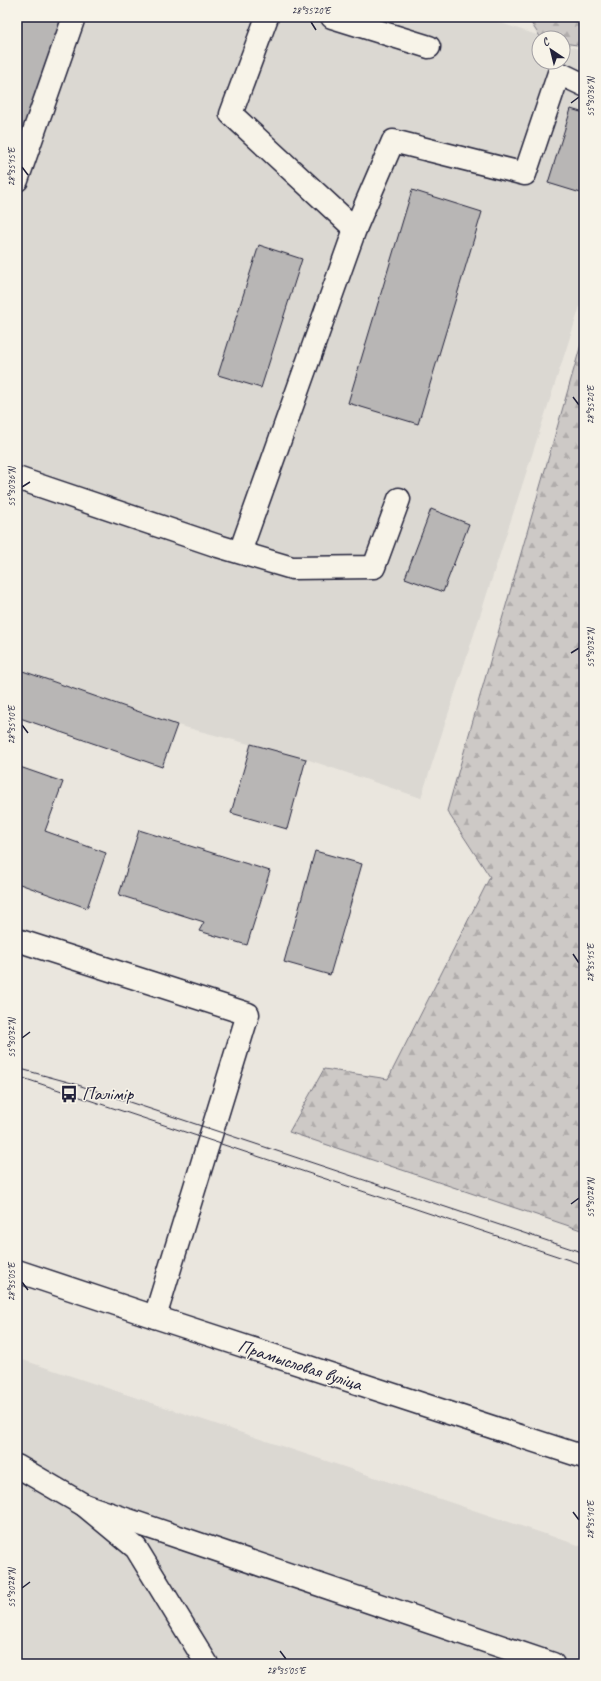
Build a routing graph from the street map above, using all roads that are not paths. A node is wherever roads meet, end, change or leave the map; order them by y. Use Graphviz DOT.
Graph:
graph roads {
  1 [pos="74,17"];
  2 [pos="267,17"];
  3 [pos="332,17"];
  4 [pos="428,47"];
  5 [pos="584,85"];
  6 [pos="17,180"];
  7 [pos="355,229"];
  8 [pos="17,478"];
  9 [pos="399,499"];
  10 [pos="240,552"];
  11 [pos="17,940"];
  12 [pos="17,1271"];
  13 [pos="155,1317"];
  14 [pos="584,1457"];
  15 [pos="17,1466"];
  16 [pos="84,1505"];
  17 [pos="207,1664"];
  18 [pos="553,1664"];
  1 -- 6 [label="main road"];
  2 -- 7 [label="main road"];
  3 -- 4 [label="main road"];
  5 -- 7 [label="main road"];
  7 -- 10 [label="main road"];
  8 -- 10 [label="main road"];
  9 -- 10 [label="main road"];
  11 -- 13 [label="main road"];
  12 -- 13 [label="main road, Прамысловая вуліца"];
  13 -- 14 [label="main road, Прамысловая вуліца"];
  15 -- 16 [label="main road"];
  16 -- 17 [label="main road"];
  16 -- 18 [label="main road"];
}
